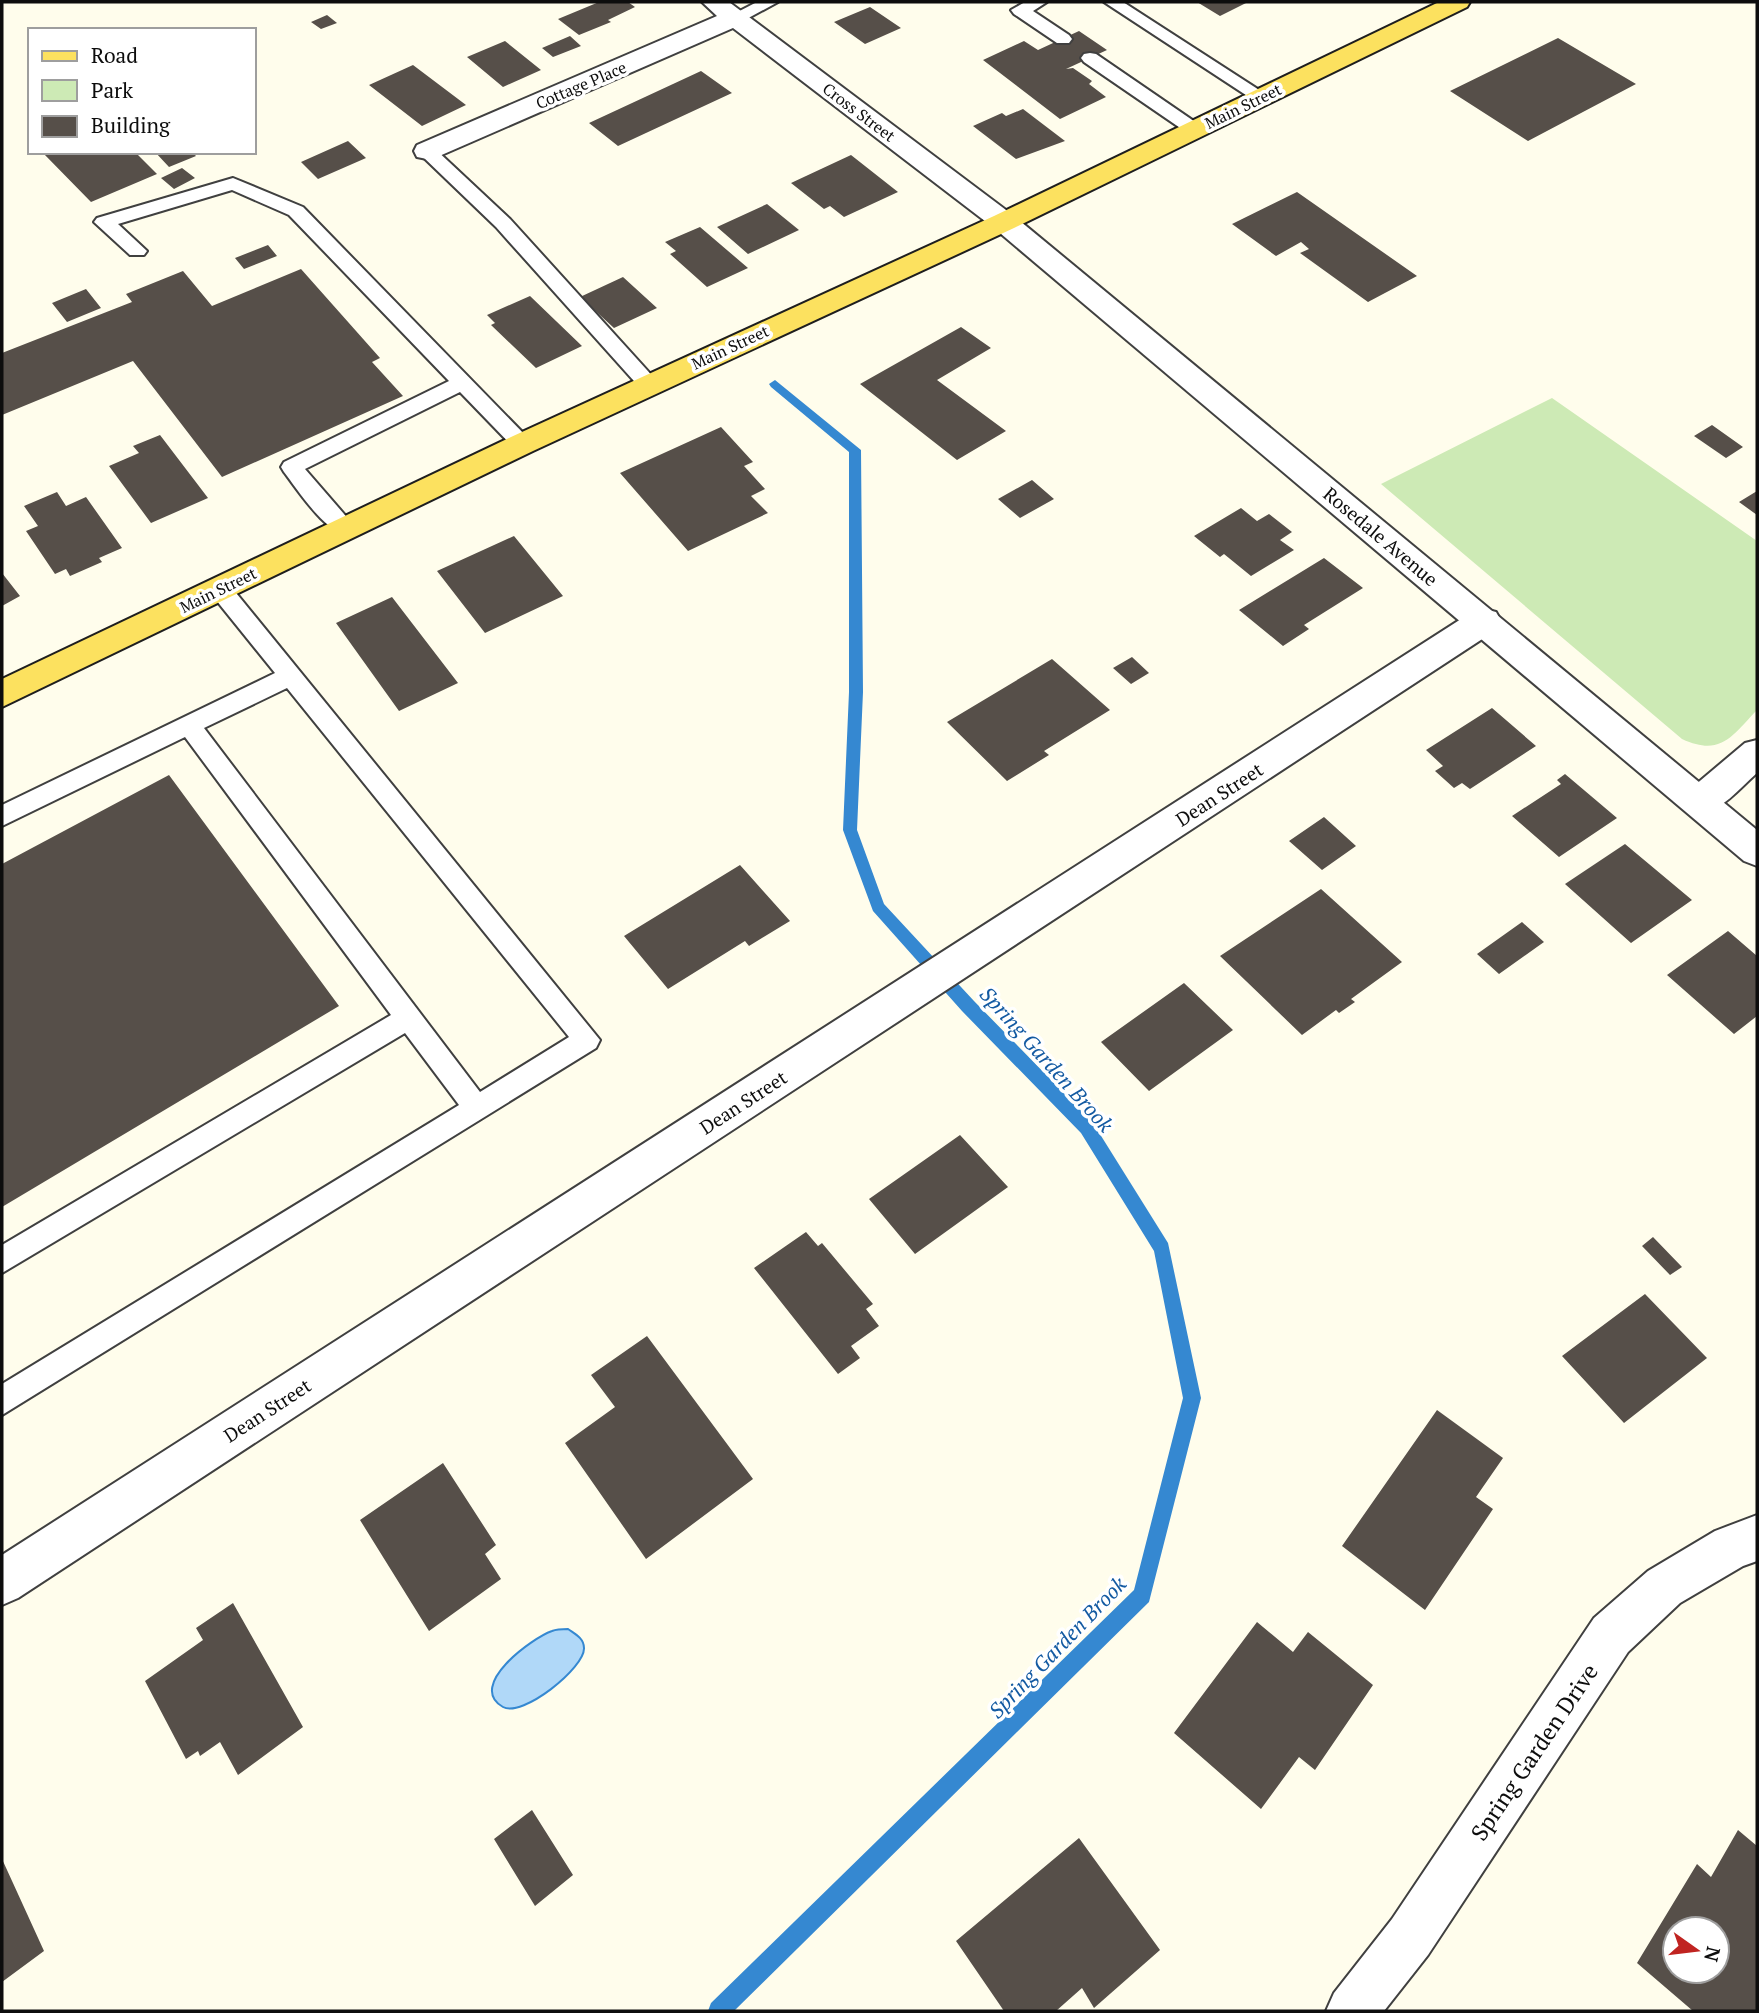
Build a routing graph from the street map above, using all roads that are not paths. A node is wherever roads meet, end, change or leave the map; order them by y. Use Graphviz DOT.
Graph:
graph roads {
  1 [pos="714,2"];
  2 [pos="770,2"];
  3 [pos="1039,2"];
  4 [pos="1112,2"];
  5 [pos="1458,2"];
  6 [pos="735,18"];
  7 [pos="1063,39"];
  8 [pos="1090,58"];
  9 [pos="1261,97"];
  10 [pos="1195,130"];
  11 [pos="427,151"];
  12 [pos="1004,222"];
  13 [pos="137,251"];
  14 [pos="464,382"];
  15 [pos="649,385"];
  16 [pos="522,444"];
  17 [pos="346,529"];
  18 [pos="220,589"];
  19 [pos="1484,621"];
  20 [pos="292,675"];
  21 [pos="2,694"];
  22 [pos="189,724"];
  23 [pos="1757,753"];
  24 [pos="1701,801"];
  25 [pos="2,816"];
  26 [pos="1757,850"];
  27 [pos="407,1019"];
  28 [pos="476,1107"];
  29 [pos="2,1260"];
  30 [pos="2,1401"];
  31 [pos="1757,1538"];
  32 [pos="2,1582"];
  33 [pos="1352,2011"];
  1 -- 6 [label="street, Cross Street"];
  2 -- 6 [label="lane"];
  3 -- 7 [label="lane"];
  4 -- 9 [label="lane"];
  5 -- 9 [label="main road, Main Street"];
  6 -- 11 [label="street, Cottage Place"];
  6 -- 12 [label="street, Cross Street"];
  8 -- 10 [label="lane"];
  9 -- 10 [label="main road, Main Street"];
  10 -- 12 [label="main road, Main Street"];
  11 -- 15 [label="lane"];
  12 -- 15 [label="main road, Main Street"];
  12 -- 19 [label="street, Rosedale Avenue"];
  13 -- 14 [label="lane"];
  14 -- 16 [label="lane"];
  14 -- 17 [label="lane"];
  15 -- 16 [label="main road, Main Street"];
  16 -- 17 [label="main road, Main Street"];
  17 -- 18 [label="main road, Main Street"];
  18 -- 20 [label="lane"];
  18 -- 21 [label="main road, Main Street"];
  19 -- 24 [label="street, Rosedale Avenue"];
  19 -- 32 [label="street, Dean Street"];
  20 -- 22 [label="lane"];
  20 -- 28 [label="lane"];
  22 -- 25 [label="lane"];
  22 -- 27 [label="lane"];
  23 -- 24 [label="street"];
  24 -- 26 [label="street, Rosedale Avenue"];
  27 -- 28 [label="lane"];
  27 -- 29 [label="lane"];
  28 -- 30 [label="lane"];
  31 -- 33 [label="street, Spring Garden Drive"];
}
